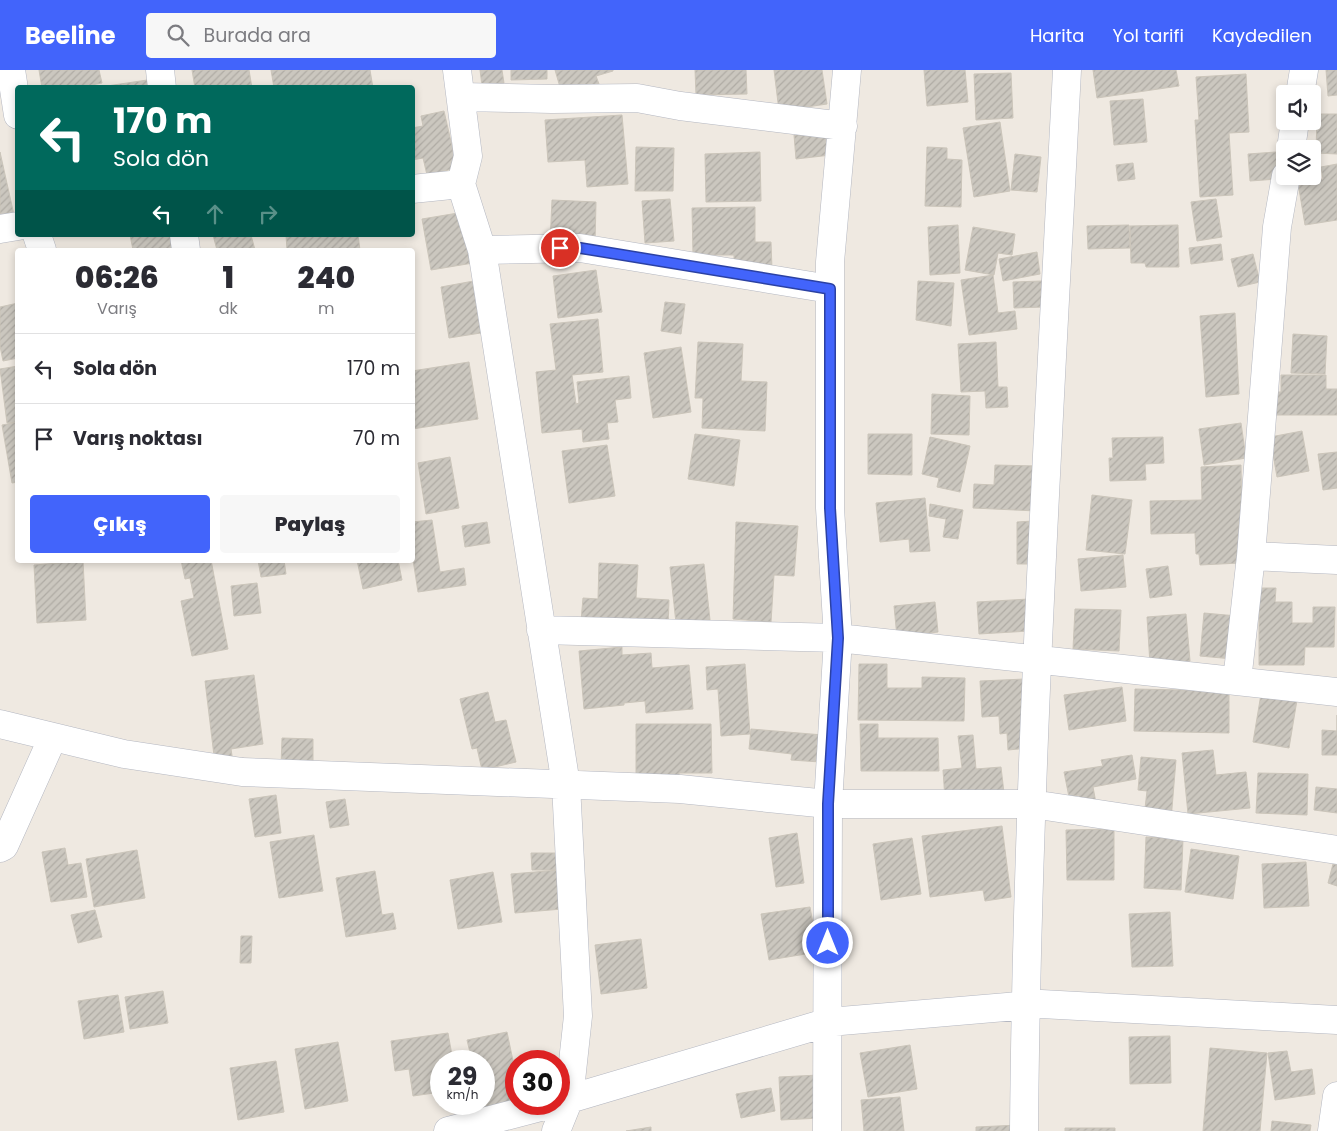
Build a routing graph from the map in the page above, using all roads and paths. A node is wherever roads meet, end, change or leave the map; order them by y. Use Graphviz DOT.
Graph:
graph roads {
  1 [pos="10,70"];
  2 [pos="160,70"];
  3 [pos="457,70"];
  4 [pos="847,70"];
  5 [pos="1067,70"];
  6 [pos="1304,70"];
  7 [pos="162,85"];
  8 [pos="1302,85"];
  9 [pos="461,97"];
  10 [pos="15,98"];
  11 [pos="843,126"];
  12 [pos="461,184"];
  13 [pos="1285,185"];
  14 [pos="415,189"];
  15 [pos="15,226"];
  16 [pos="0,229"];
  17 [pos="482,250"];
  18 [pos="830,289"];
  19 [pos="1251,556"];
  20 [pos="1337,560"];
  21 [pos="541,630"];
  22 [pos="838,638"];
  23 [pos="1036,659"];
  24 [pos="1237,681"];
  25 [pos="1337,692"];
  26 [pos="0,724"];
  27 [pos="53,737"];
  28 [pos="566,785"];
  29 [pos="828,804"];
  30 [pos="1032,804"];
  31 [pos="0,848"];
  32 [pos="1337,850"];
  33 [pos="1025,1005"];
  34 [pos="1337,1020"];
  35 [pos="828,1022"];
  36 [pos="570,1054"];
  37 [pos="1337,1096"];
  38 [pos="570,1099"];
  39 [pos="510,1115"];
  40 [pos="558,1115"];
  41 [pos="448,1131"];
  42 [pos="556,1131"];
  43 [pos="827,1131"];
  44 [pos="1024,1131"];
  45 [pos="1332,1131"];
  1 -- 10 [label="street"];
  2 -- 7 [label="street"];
  3 -- 9 [label="street"];
  4 -- 11 [label="street"];
  5 -- 23 [label="street"];
  6 -- 8 [label="street"];
  9 -- 11 [label="street"];
  9 -- 12 [label="street"];
  11 -- 18 [label="street"];
  12 -- 14 [label="street"];
  12 -- 17 [label="street"];
  13 -- 19 [label="street"];
  15 -- 16 [label="street"];
  17 -- 18 [label="street"];
  17 -- 21 [label="street"];
  18 -- 22 [label="street"];
  19 -- 20 [label="street"];
  19 -- 24 [label="street"];
  21 -- 22 [label="street"];
  21 -- 28 [label="street"];
  22 -- 23 [label="street"];
  22 -- 29 [label="street"];
  23 -- 24 [label="street"];
  23 -- 30 [label="street"];
  24 -- 25 [label="street"];
  26 -- 27 [label="street"];
  27 -- 28 [label="street"];
  27 -- 31 [label="street"];
  28 -- 29 [label="street"];
  28 -- 36 [label="street"];
  29 -- 30 [label="street"];
  29 -- 35 [label="street"];
  30 -- 32 [label="street"];
  30 -- 33 [label="street"];
  33 -- 34 [label="street"];
  33 -- 35 [label="street"];
  33 -- 44 [label="street"];
  35 -- 38 [label="street"];
  35 -- 43 [label="street"];
  37 -- 45 [label="street"];
  39 -- 41 [label="street"];
  40 -- 42 [label="street"];
}
